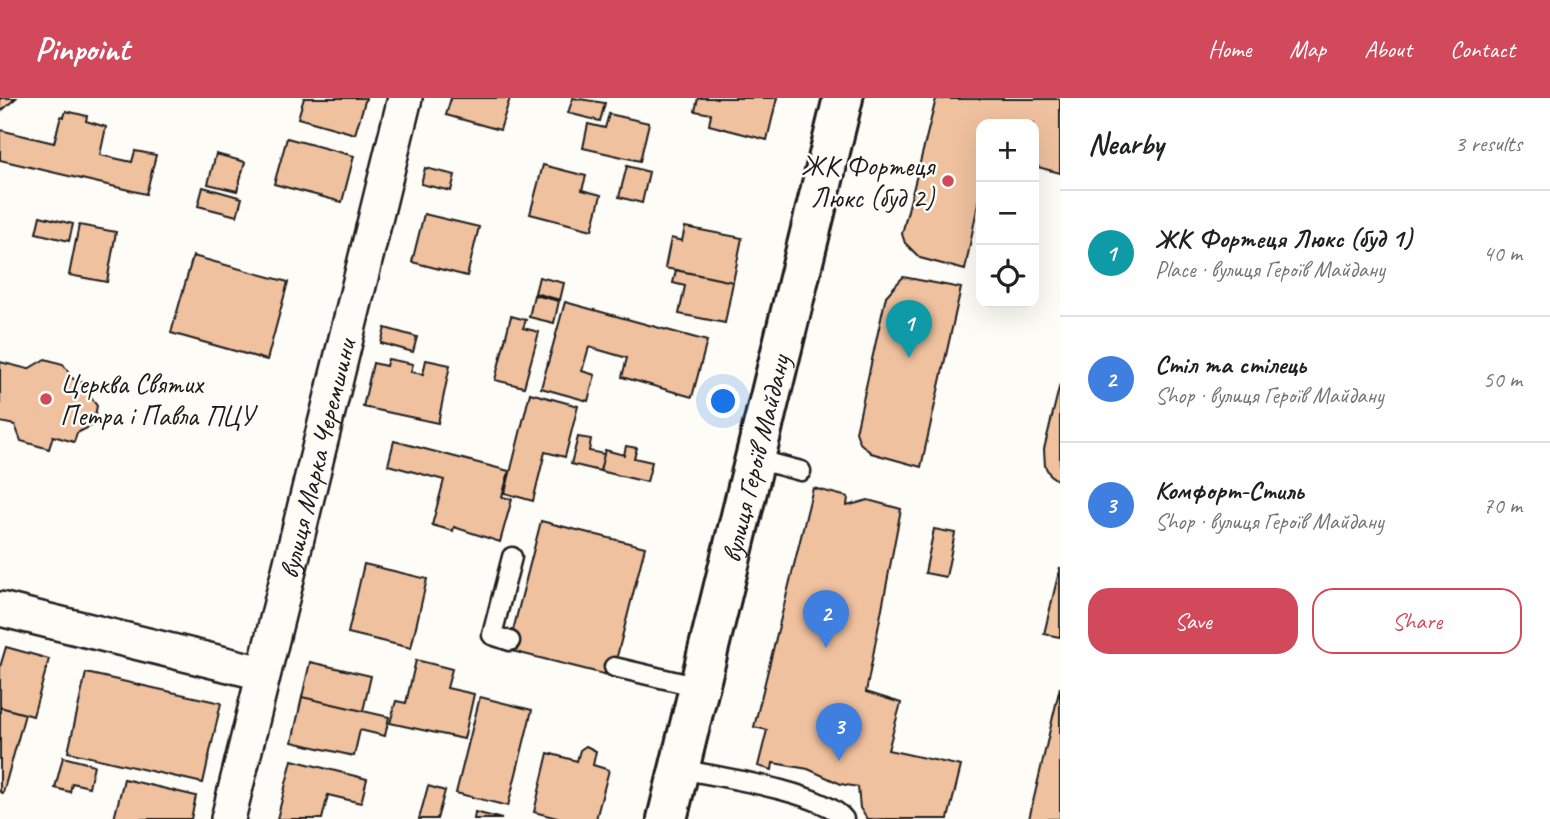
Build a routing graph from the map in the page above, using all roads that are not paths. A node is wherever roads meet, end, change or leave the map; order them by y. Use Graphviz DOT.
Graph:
graph roads {
  1 [pos="405,98"];
  2 [pos="843,98"];
  3 [pos="755,459"];
  4 [pos="801,471"];
  5 [pos="512,557"];
  6 [pos="0,609"];
  7 [pos="510,640"];
  8 [pos="614,667"];
  9 [pos="262,673"];
  10 [pos="699,687"];
  11 [pos="679,769"];
  12 [pos="228,819"];
  13 [pos="667,819"];
  14 [pos="844,819"];
  1 -- 9 [label="street, вулиця Марка Черемшини"];
  2 -- 3 [label="main road, вулиця Героїв Майдану"];
  3 -- 4 [label="lane"];
  3 -- 10 [label="main road, вулиця Героїв Майдану"];
  5 -- 7 [label="lane"];
  6 -- 9 [label="street"];
  8 -- 10 [label="lane"];
  9 -- 12 [label="street, вулиця Марка Черемшини"];
  10 -- 11 [label="main road, вулиця Героїв Майдану"];
  11 -- 13 [label="main road, вулиця Героїв Майдану"];
  11 -- 14 [label="lane"];
}
